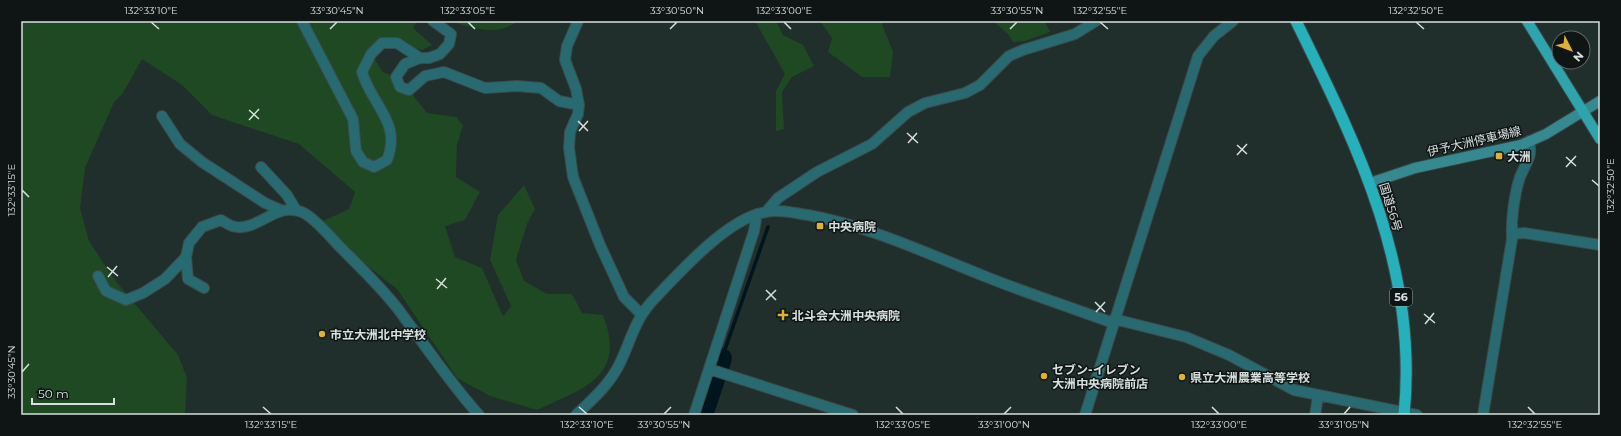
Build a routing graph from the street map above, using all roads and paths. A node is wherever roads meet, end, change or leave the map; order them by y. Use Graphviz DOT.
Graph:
graph roads {
  1 [pos="302,21"];
  2 [pos="433,21"];
  3 [pos="578,21"];
  4 [pos="1096,21"];
  5 [pos="1233,21"];
  6 [pos="1296,21"];
  7 [pos="1527,21"];
  8 [pos="420,58"];
  9 [pos="1600,101"];
  10 [pos="579,105"];
  11 [pos="1582,112"];
  12 [pos="162,116"];
  13 [pos="1600,139"];
  14 [pos="1529,142"];
  15 [pos="261,167"];
  16 [pos="1370,183"];
  17 [pos="281,210"];
  18 [pos="296,210"];
  19 [pos="761,213"];
  20 [pos="1512,234"];
  21 [pos="1600,245"];
  22 [pos="186,257"];
  23 [pos="98,276"];
  24 [pos="204,288"];
  25 [pos="641,314"];
  26 [pos="1114,321"];
  27 [pos="715,371"];
  28 [pos="1318,396"];
  29 [pos="1404,413"];
  30 [pos="480,415"];
  31 [pos="576,415"];
  32 [pos="694,415"];
  33 [pos="853,415"];
  34 [pos="1085,415"];
  35 [pos="1315,415"];
  36 [pos="1417,415"];
  37 [pos="1483,415"];
  1 -- 8 [label="street"];
  2 -- 8 [label="street"];
  3 -- 10 [label="street"];
  4 -- 19 [label="street"];
  5 -- 26 [label="street"];
  6 -- 16 [label="highway, 国道56号 / 56"];
  7 -- 11 [label="main road"];
  8 -- 10 [label="street"];
  9 -- 11 [label="main road, 伊予大洲停車場線"];
  10 -- 25 [label="street"];
  11 -- 13 [label="main road"];
  11 -- 14 [label="main road, 伊予大洲停車場線"];
  12 -- 17 [label="street"];
  14 -- 16 [label="main road, 伊予大洲停車場線"];
  14 -- 20 [label="street"];
  15 -- 18 [label="street"];
  16 -- 29 [label="highway, 国道56号 / 56"];
  17 -- 18 [label="street"];
  17 -- 22 [label="street"];
  18 -- 30 [label="street"];
  19 -- 25 [label="street"];
  19 -- 26 [label="street"];
  19 -- 27 [label="street"];
  20 -- 21 [label="street"];
  20 -- 37 [label="street"];
  22 -- 23 [label="street"];
  22 -- 24 [label="street"];
  25 -- 31 [label="street"];
  26 -- 28 [label="street"];
  26 -- 34 [label="street"];
  27 -- 32 [label="street"];
  27 -- 33 [label="street"];
  28 -- 29 [label="street"];
  28 -- 35 [label="street"];
  29 -- 36 [label="street"];
}
